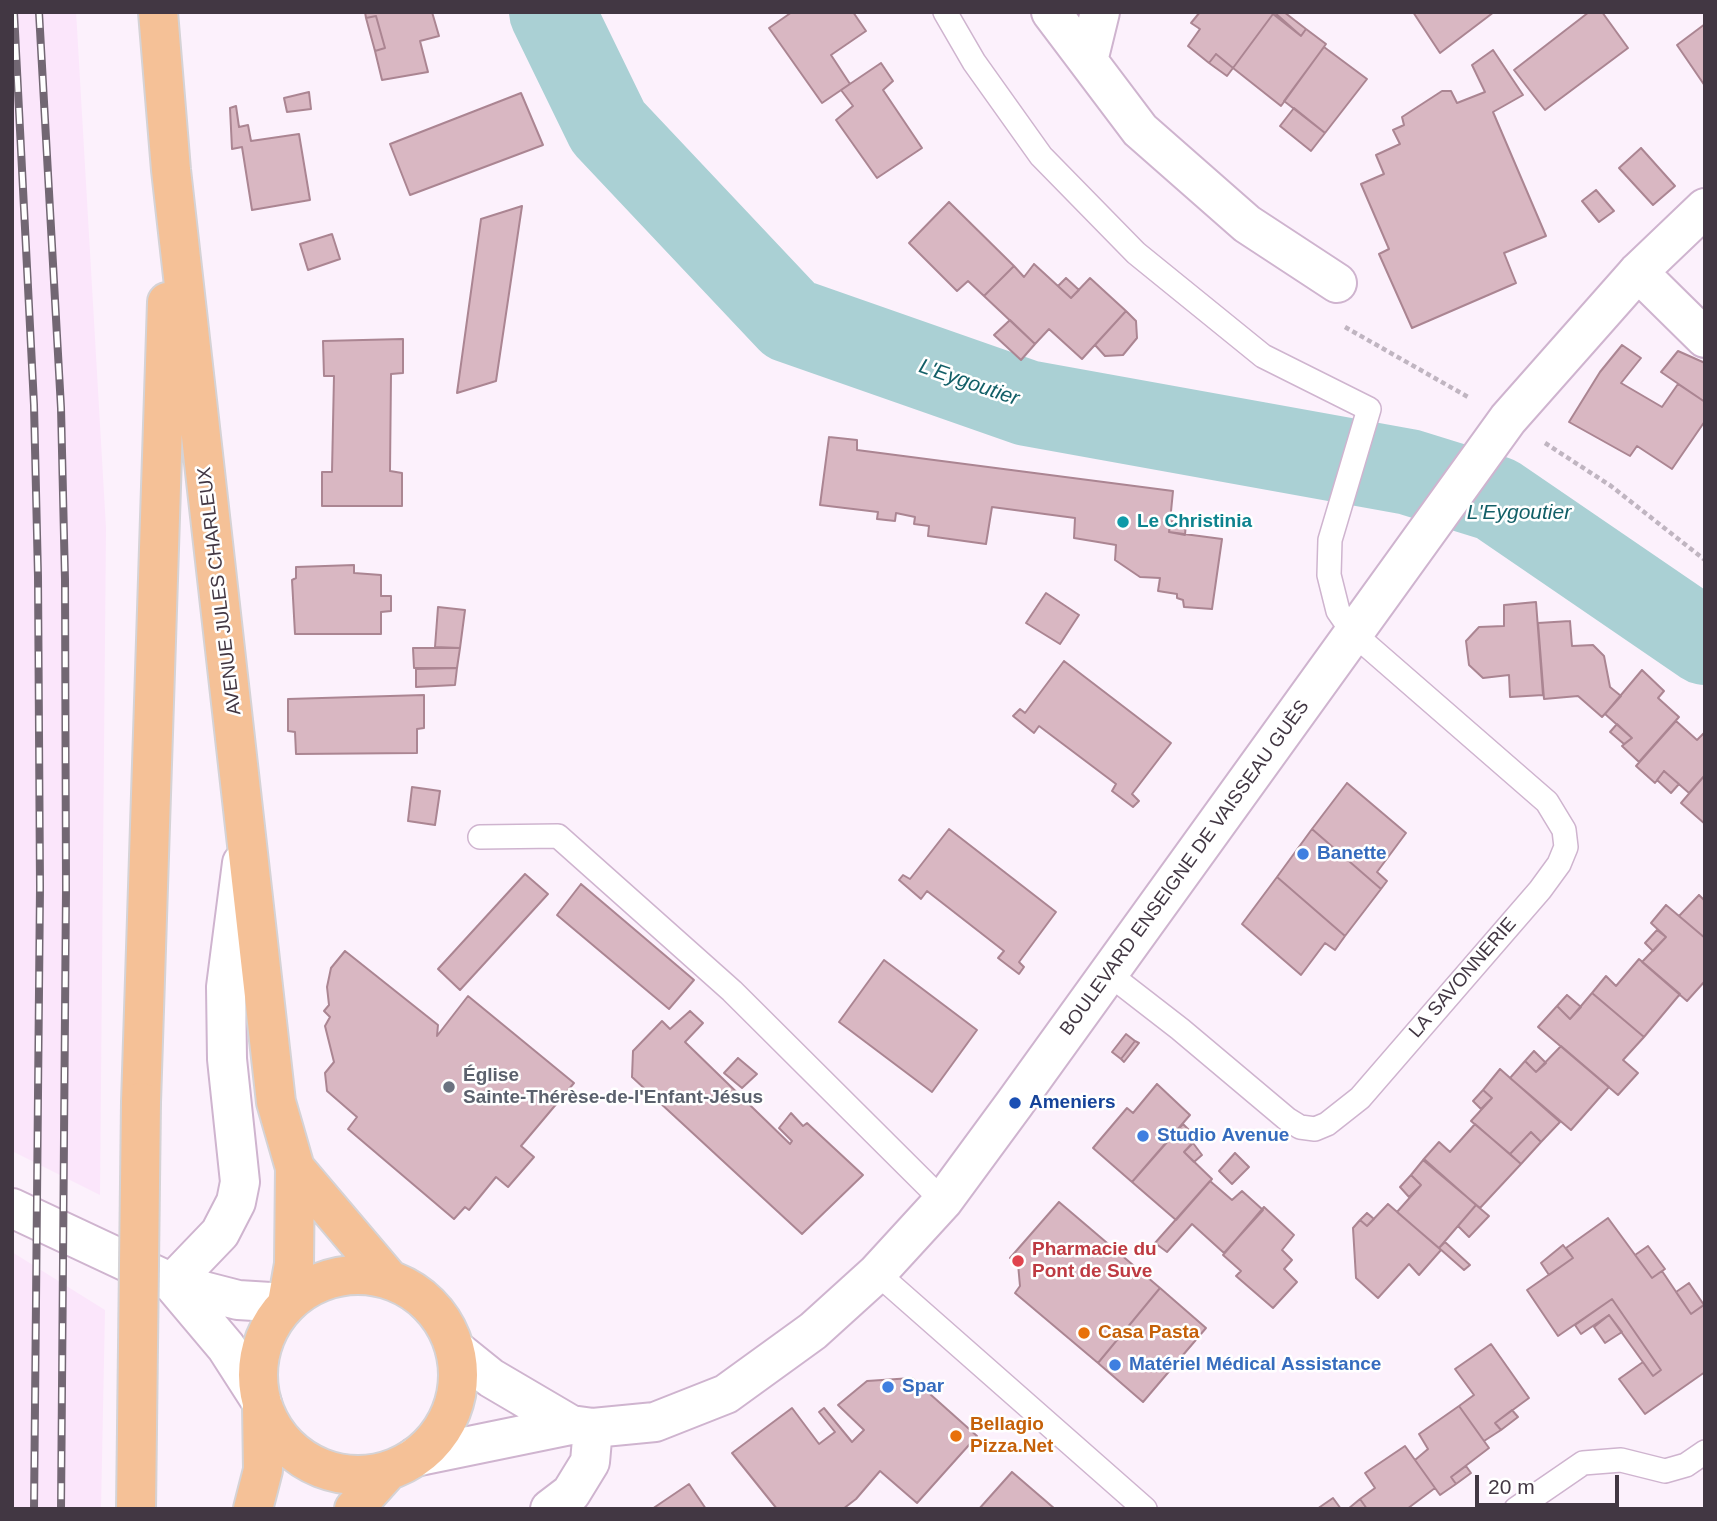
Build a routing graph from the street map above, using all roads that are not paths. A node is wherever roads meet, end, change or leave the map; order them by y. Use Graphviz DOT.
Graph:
graph roads {
  1 [pos="158,12"];
  2 [pos="945,12"];
  3 [pos="1051,12"];
  4 [pos="1100,12"];
  5 [pos="1088,61"];
  6 [pos="171,170"];
  7 [pos="1705,208"];
  8 [pos="1638,272"];
  9 [pos="1336,283"];
  10 [pos="1705,338"];
  11 [pos="1354,634"];
  12 [pos="247,828"];
  13 [pos="480,837"];
  14 [pos="1109,974"];
  15 [pos="295,1168"];
  16 [pos="943,1200"];
  17 [pos="12,1208"];
  18 [pos="877,1273"];
  19 [pos="389,1279"];
  20 [pos="172,1283"];
  21 [pos="287,1303"];
  22 [pos="455,1349"];
  23 [pos="262,1404"];
  24 [pos="582,1426"];
  25 [pos="1705,1452"];
  26 [pos="402,1464"];
  27 [pos="136,1509"];
  28 [pos="253,1509"];
  29 [pos="354,1509"];
  30 [pos="550,1509"];
  31 [pos="1145,1509"];
  32 [pos="1516,1509"];
  1 -- 6 [label="main road, AVENUE JULES CHARLEUX"];
  2 -- 11 [label="lane"];
  3 -- 5 [label="main road"];
  4 -- 5 [label="main road"];
  5 -- 9 [label="main road"];
  6 -- 12 [label="main road, AVENUE JULES CHARLEUX"];
  6 -- 27 [label="main road, bridge"];
  7 -- 8 [label="main road, BOULEVARD ENSEIGNE DE VAISSEAU GUÈS"];
  8 -- 10 [label="main road"];
  8 -- 11 [label="main road, BOULEVARD ENSEIGNE DE VAISSEAU GUÈS"];
  11 -- 14 [label="main road, BOULEVARD ENSEIGNE DE VAISSEAU GUÈS"];
  11 -- 14 [label="lane, LA SAVONNERIE"];
  12 -- 15 [label="main road, AVENUE JULES CHARLEUX"];
  12 -- 20 [label="main road"];
  13 -- 16 [label="lane"];
  14 -- 16 [label="main road, BOULEVARD ENSEIGNE DE VAISSEAU GUÈS"];
  15 -- 19 [label="main road, AVENUE JULES CHARLEUX"];
  15 -- 21 [label="main road, AVENUE JULES CHARLEUX"];
  16 -- 18 [label="main road, BOULEVARD ENSEIGNE DE VAISSEAU GUÈS"];
  17 -- 20 [label="main road"];
  18 -- 24 [label="main road, BOULEVARD ENSEIGNE DE VAISSEAU GUÈS"];
  18 -- 31 [label="lane"];
  19 -- 21 [label="main road"];
  19 -- 22 [label="main road"];
  20 -- 21 [label="main road"];
  20 -- 23 [label="main road"];
  21 -- 23 [label="main road"];
  22 -- 24 [label="main road"];
  22 -- 26 [label="main road"];
  23 -- 26 [label="main road"];
  23 -- 28 [label="main road"];
  24 -- 26 [label="main road, BOULEVARD ENSEIGNE DE VAISSEAU GUÈS"];
  24 -- 30 [label="main road"];
  25 -- 32 [label="lane"];
  26 -- 29 [label="main road"];
}
